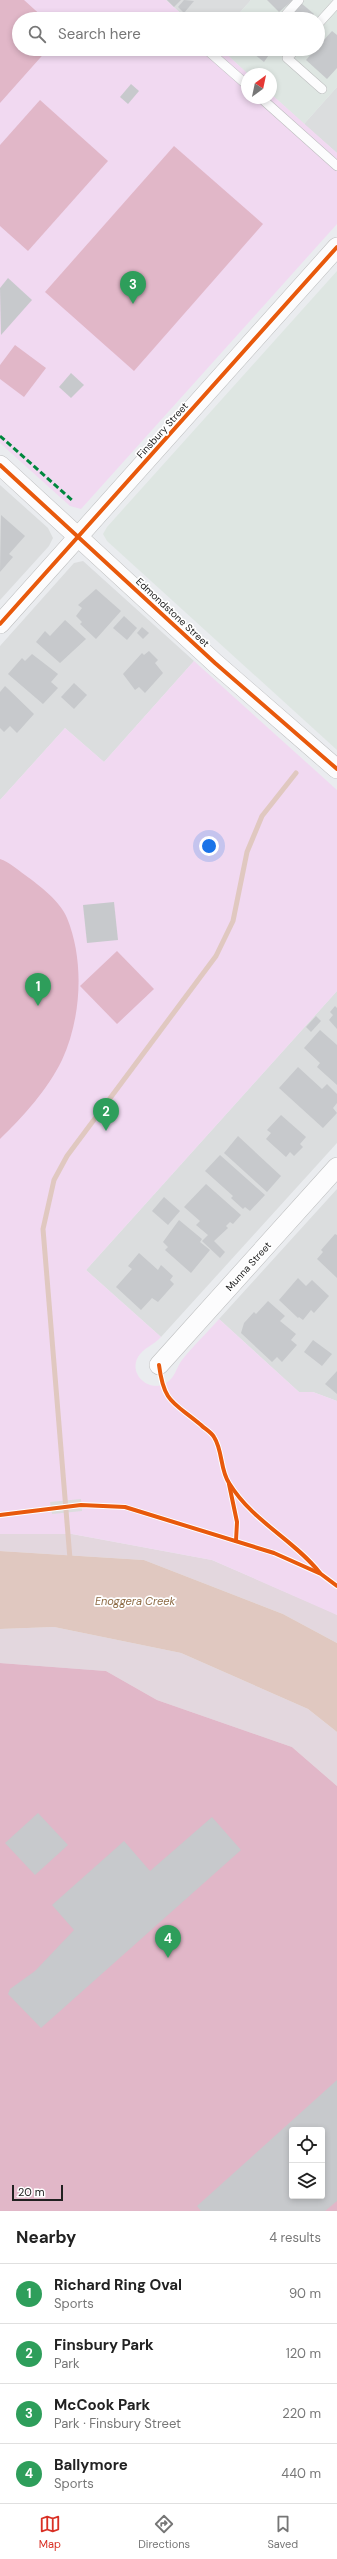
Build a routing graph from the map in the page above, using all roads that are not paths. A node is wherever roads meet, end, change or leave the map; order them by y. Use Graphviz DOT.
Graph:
graph roads {
  1 [pos="299,0"];
  2 [pos="337,3"];
  3 [pos="288,12"];
  4 [pos="325,16"];
  5 [pos="214,56"];
  6 [pos="289,56"];
  7 [pos="241,80"];
  8 [pos="322,90"];
  9 [pos="268,104"];
  10 [pos="337,166"];
  11 [pos="337,246"];
  12 [pos="0,465"];
  13 [pos="78,535"];
  14 [pos="0,624"];
  15 [pos="337,769"];
  16 [pos="337,1167"];
  17 [pos="160,1365"];
  1 -- 3 [label="lane"];
  2 -- 4 [label="lane"];
  5 -- 7 [label="lane"];
  6 -- 8 [label="lane"];
  9 -- 10 [label="lane"];
  11 -- 13 [label="street, Finsbury Street"];
  12 -- 13 [label="street, Edmondstone Street"];
  13 -- 14 [label="street, Finsbury Street"];
  13 -- 15 [label="street, Edmondstone Street"];
  16 -- 17 [label="street, Munna Street"];
}
